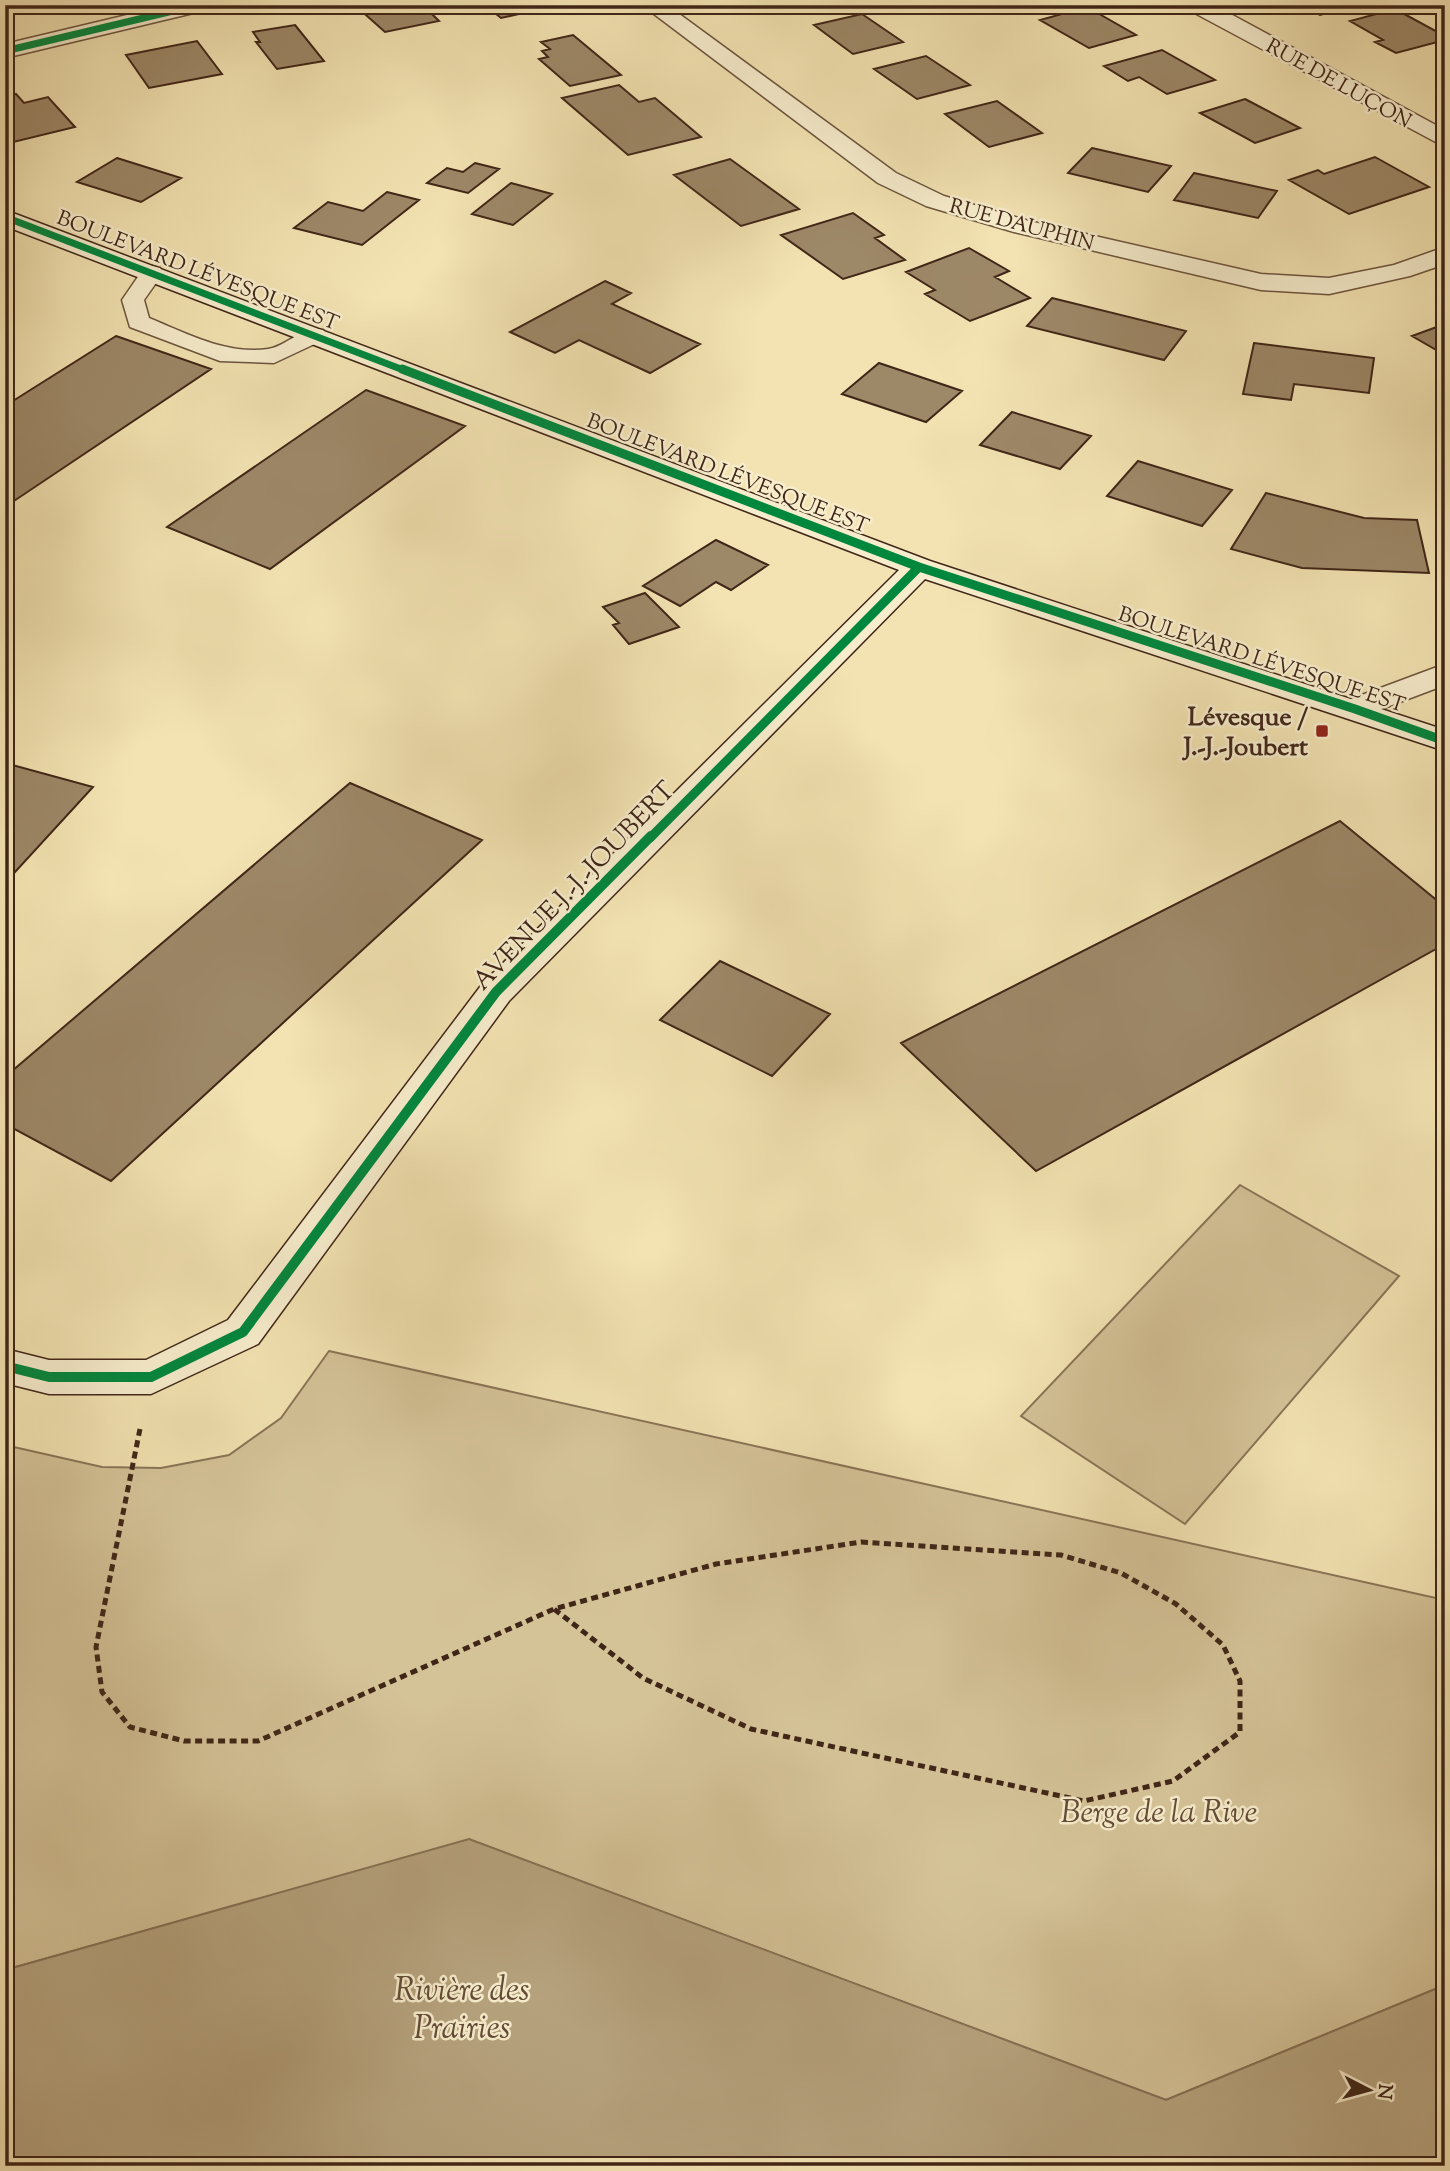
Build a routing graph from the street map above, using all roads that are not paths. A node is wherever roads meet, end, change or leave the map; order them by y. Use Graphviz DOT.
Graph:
graph roads {
  1 [pos="198,5"];
  2 [pos="653,5"];
  3 [pos="1196,5"];
  4 [pos="142,10"];
  5 [pos="5,51"];
  6 [pos="1445,140"];
  7 [pos="5,217"];
  8 [pos="1445,255"];
  9 [pos="152,273"];
  10 [pos="315,335"];
  11 [pos="919,567"];
  12 [pos="1445,674"];
  13 [pos="1355,709"];
  14 [pos="1445,741"];
  15 [pos="5,1366"];
  1 -- 4 [label="street"];
  2 -- 8 [label="street, RUE DAUPHIN"];
  3 -- 6 [label="street, RUE DE LUÇON"];
  4 -- 5 [label="street"];
  7 -- 9 [label="street, BOULEVARD LÉVESQUE EST"];
  9 -- 10 [label="street, BOULEVARD LÉVESQUE EST"];
  9 -- 10 [label="lane"];
  10 -- 11 [label="street, BOULEVARD LÉVESQUE EST"];
  11 -- 13 [label="street, BOULEVARD LÉVESQUE EST"];
  11 -- 15 [label="street, AVENUE J.-J.-JOUBERT"];
  12 -- 13 [label="street"];
  13 -- 14 [label="street, BOULEVARD LÉVESQUE EST"];
}
